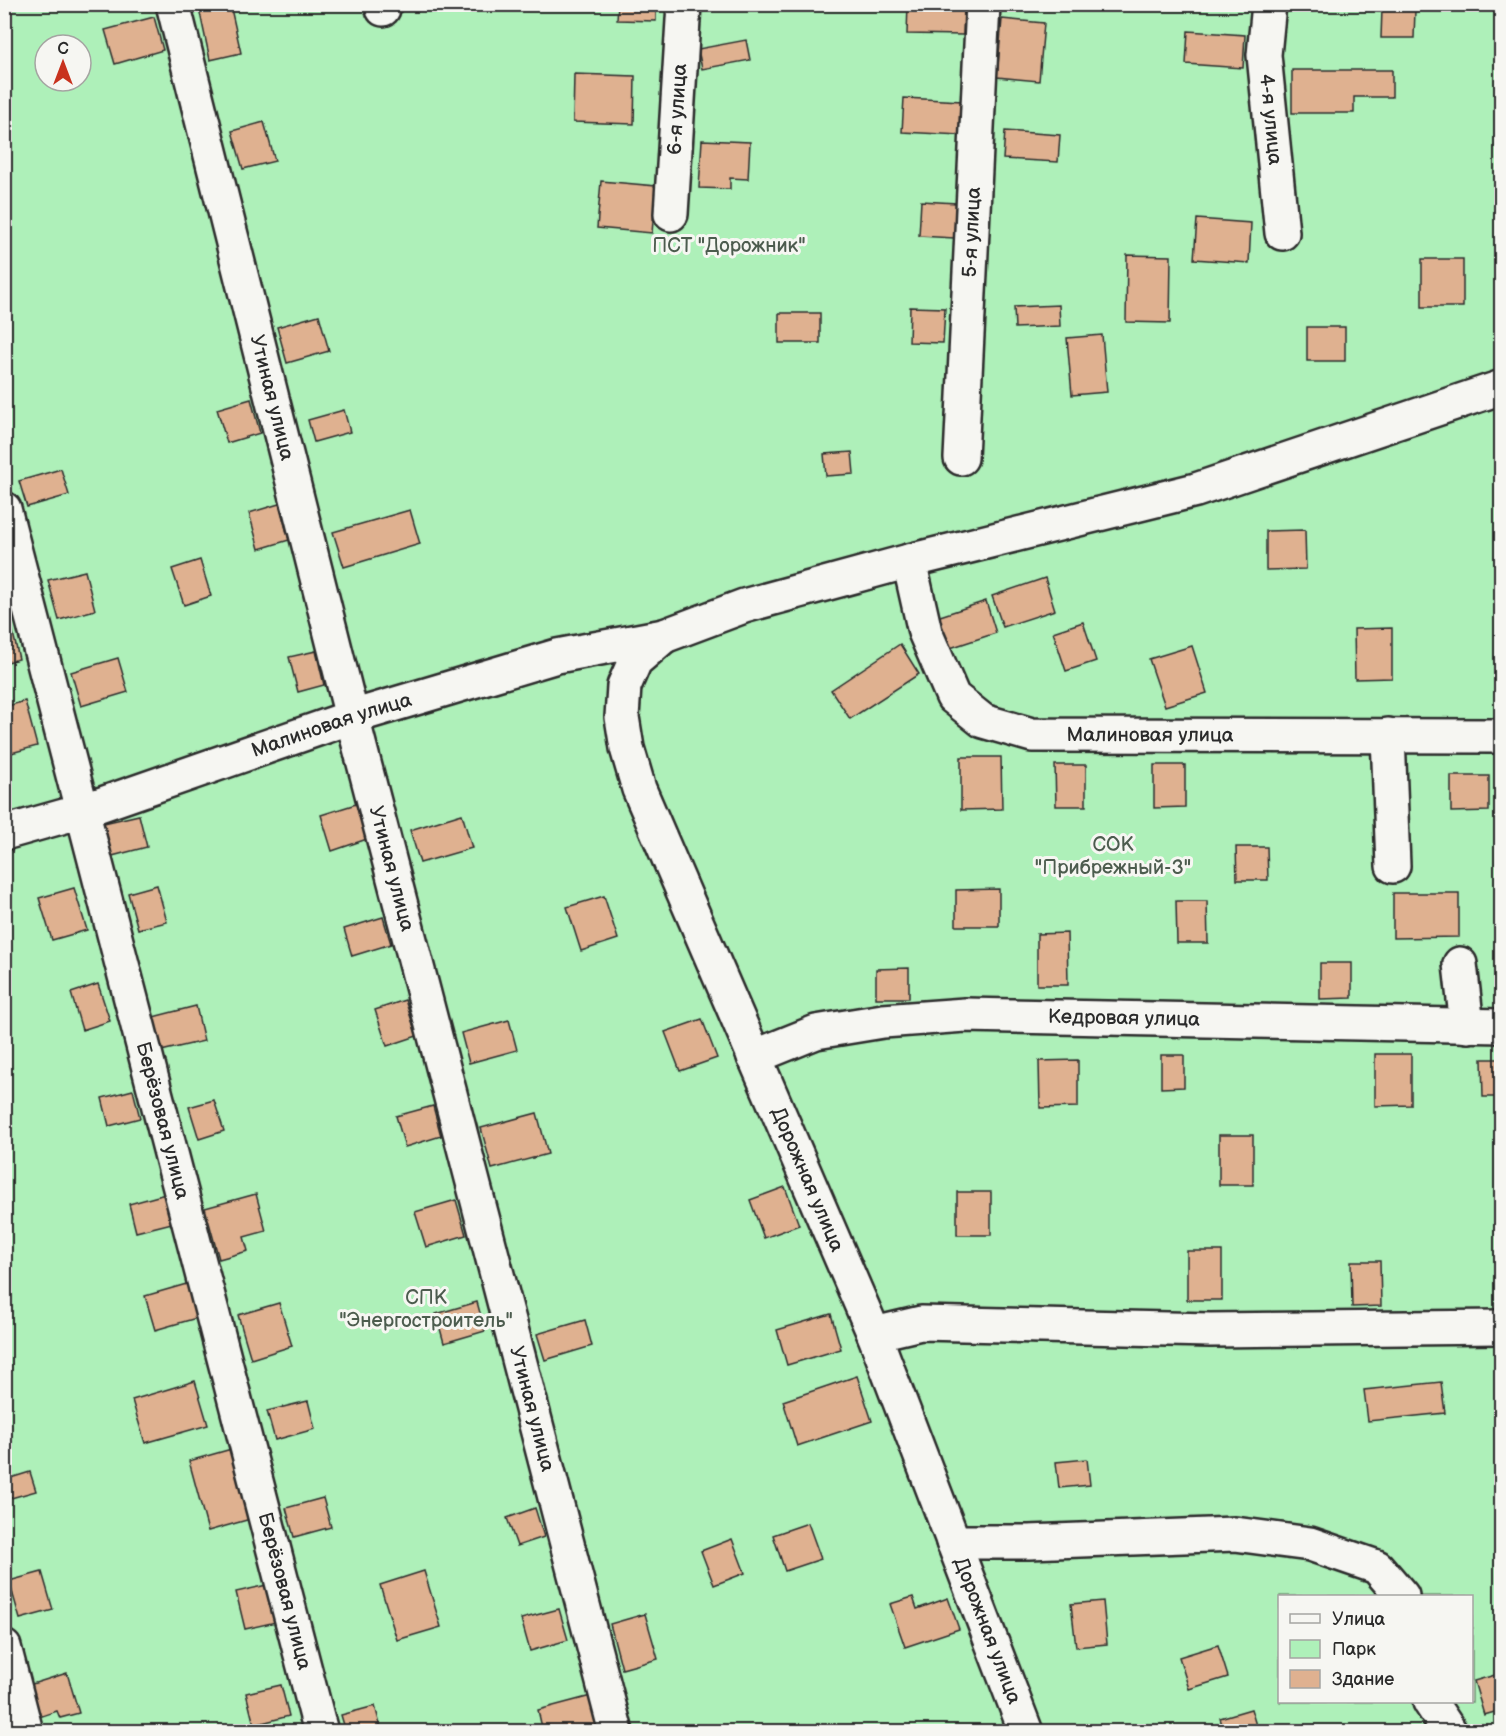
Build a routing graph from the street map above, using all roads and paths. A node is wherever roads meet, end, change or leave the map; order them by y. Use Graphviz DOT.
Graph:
graph roads {
  1 [pos="173,4"];
  2 [pos="684,4"];
  3 [pos="983,4"];
  4 [pos="1269,4"];
  5 [pos="671,214"];
  6 [pos="1282,233"];
  7 [pos="1502,387"];
  8 [pos="961,458"];
  9 [pos="4,509"];
  10 [pos="909,561"];
  11 [pos="664,636"];
  12 [pos="352,717"];
  13 [pos="1388,735"];
  14 [pos="1502,736"];
  15 [pos="82,812"];
  16 [pos="4,833"];
  17 [pos="1393,866"];
  18 [pos="1460,964"];
  19 [pos="1467,1026"];
  20 [pos="1502,1026"];
  21 [pos="754,1057"];
  22 [pos="1502,1327"];
  23 [pos="874,1334"];
  24 [pos="953,1542"];
  25 [pos="1401,1595"];
  26 [pos="4,1647"];
  27 [pos="1431,1703"];
  28 [pos="26,1731"];
  29 [pos="321,1731"];
  30 [pos="616,1731"];
  31 [pos="1026,1731"];
  32 [pos="1450,1731"];
  1 -- 12 [label="street, Утиная улица"];
  2 -- 5 [label="street, 6-я улица"];
  3 -- 8 [label="street, 5-я улица"];
  4 -- 6 [label="street, 4-я улица"];
  7 -- 10 [label="street"];
  9 -- 15 [label="street, Берёзовая улица"];
  10 -- 11 [label="street"];
  10 -- 13 [label="street, Малиновая улица"];
  11 -- 12 [label="street, Малиновая улица"];
  11 -- 21 [label="street, Дорожная улица"];
  12 -- 15 [label="street, Малиновая улица"];
  12 -- 30 [label="street, Утиная улица"];
  13 -- 14 [label="street, Малиновая улица"];
  13 -- 17 [label="street"];
  15 -- 16 [label="street, Малиновая улица"];
  15 -- 29 [label="street, Берёзовая улица"];
  18 -- 19 [label="street"];
  19 -- 20 [label="street, Кедровая улица"];
  19 -- 21 [label="street, Кедровая улица"];
  21 -- 23 [label="street, Дорожная улица"];
  22 -- 23 [label="street"];
  23 -- 24 [label="street, Дорожная улица"];
  24 -- 25 [label="street"];
  24 -- 31 [label="street, Дорожная улица"];
  26 -- 28 [label="street"];
  27 -- 32 [label="street"];
}
